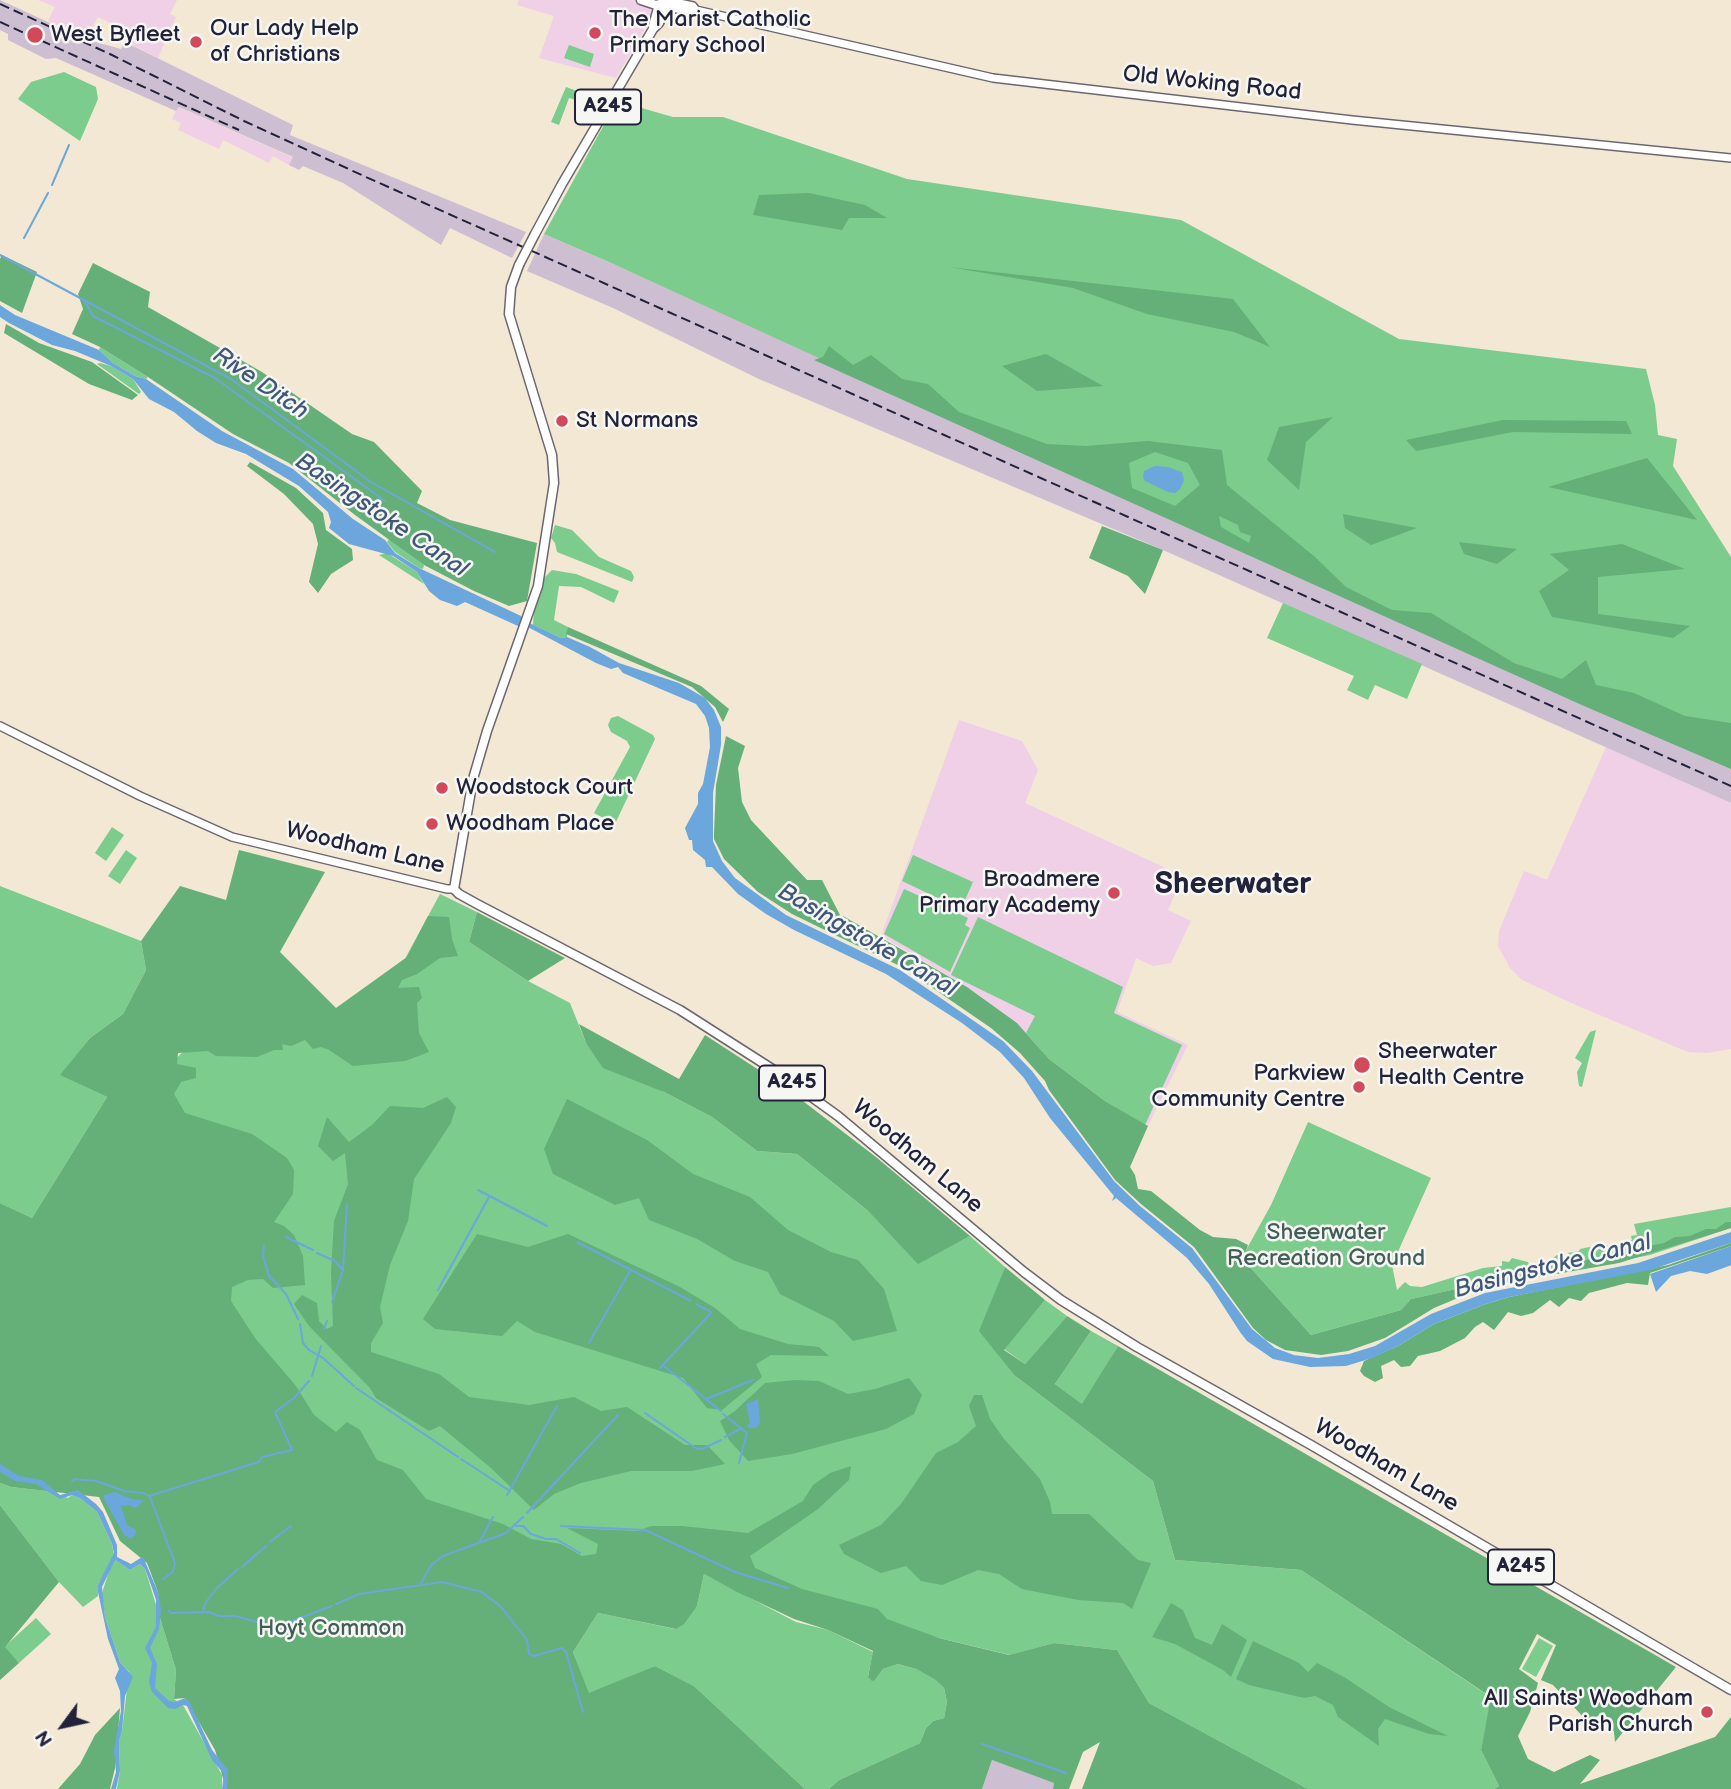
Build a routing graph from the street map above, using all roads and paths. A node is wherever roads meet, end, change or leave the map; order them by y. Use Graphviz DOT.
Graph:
graph roads {
  1 [pos="641,0"];
  2 [pos="662,2"];
  3 [pos="1731,158"];
  4 [pos="0,726"];
  5 [pos="454,889"];
  6 [pos="1731,1690"];
  1 -- 2 [label="main road, Old Woking Road"];
  2 -- 3 [label="main road, Old Woking Road"];
  2 -- 5 [label="main road, A245, bridge"];
  4 -- 5 [label="main road, Woodham Lane"];
  5 -- 6 [label="main road, Woodham Lane / A245"];
}
